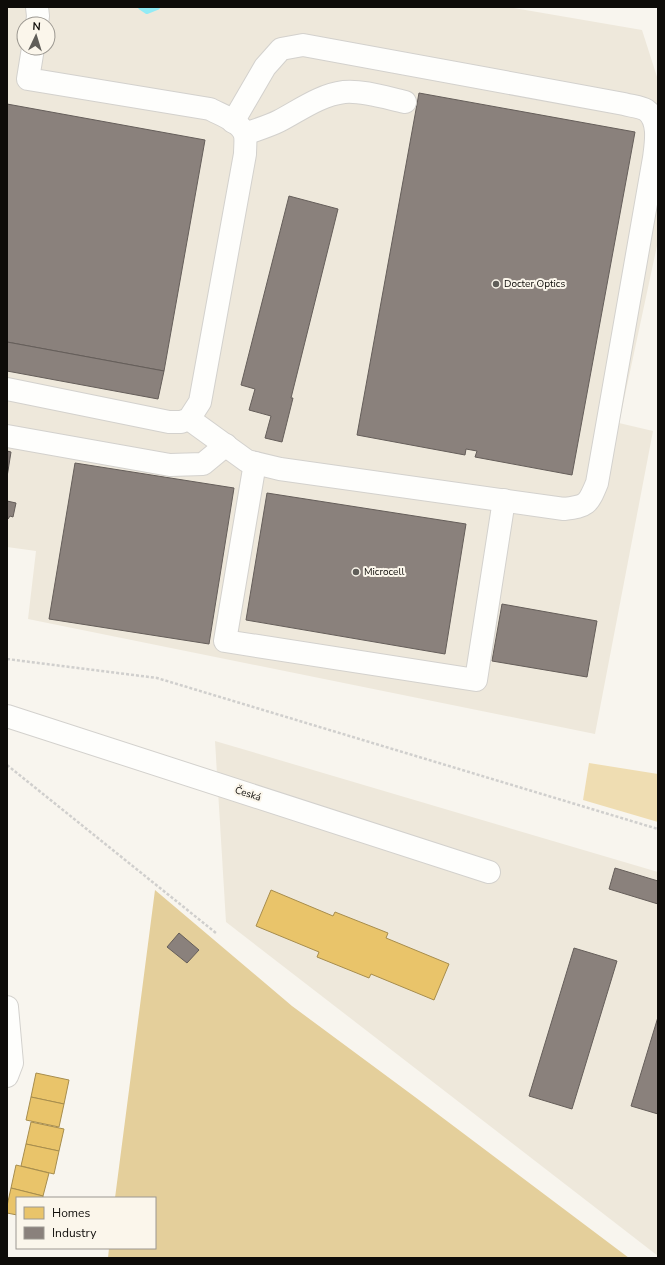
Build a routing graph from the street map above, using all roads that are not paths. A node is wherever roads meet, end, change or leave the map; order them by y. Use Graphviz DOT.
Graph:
graph roads {
  1 [pos="32,56"];
  2 [pos="405,102"];
  3 [pos="239,128"];
  4 [pos="7,389"];
  5 [pos="189,420"];
  6 [pos="7,436"];
  7 [pos="226,445"];
  8 [pos="255,463"];
  9 [pos="504,500"];
  10 [pos="7,716"];
  11 [pos="489,872"];
  12 [pos="7,1007"];
  13 [pos="9,1067"];
  1 -- 3 [label="street"];
  2 -- 3 [label="street"];
  3 -- 5 [label="street"];
  3 -- 9 [label="street"];
  4 -- 5 [label="street"];
  5 -- 7 [label="street"];
  6 -- 7 [label="street"];
  7 -- 8 [label="street"];
  8 -- 9 [label="street"];
  8 -- 9 [label="street"];
  10 -- 11 [label="street, Česká"];
  12 -- 13 [label="street"];
}
